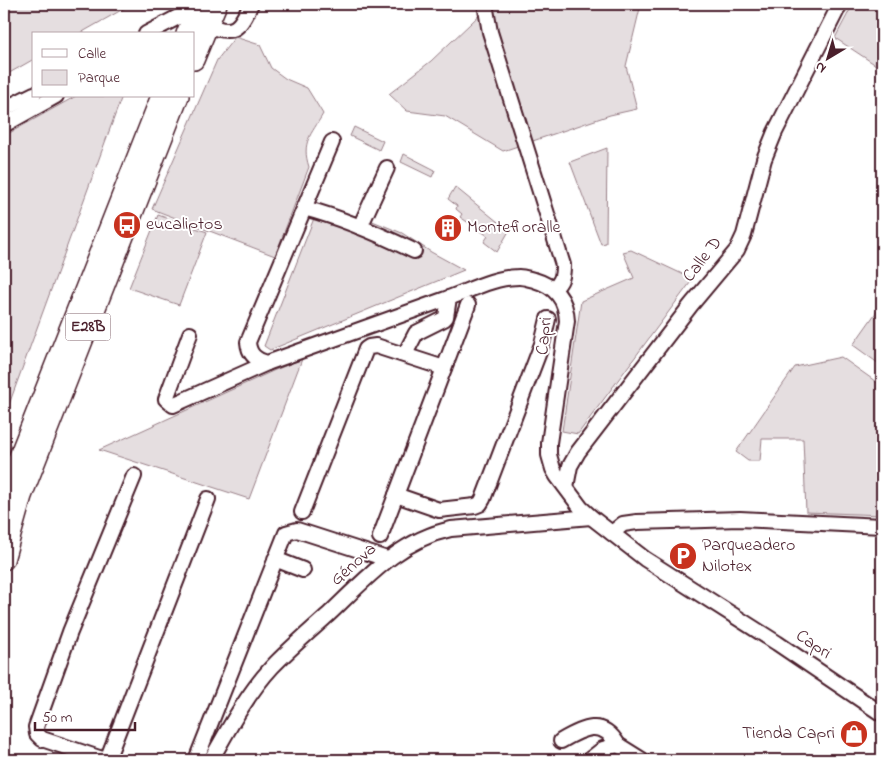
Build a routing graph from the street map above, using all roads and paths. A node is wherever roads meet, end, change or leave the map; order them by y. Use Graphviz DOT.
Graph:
graph roads {
  1 [pos="217,4"];
  2 [pos="251,4"];
  3 [pos="485,4"];
  4 [pos="840,4"];
  5 [pos="197,5"];
  6 [pos="208,25"];
  7 [pos="150,32"];
  8 [pos="187,32"];
  9 [pos="195,58"];
  10 [pos="32,95"];
  11 [pos="52,98"];
  12 [pos="160,98"];
  13 [pos="178,98"];
  14 [pos="4,110"];
  15 [pos="4,125"];
  16 [pos="332,142"];
  17 [pos="387,168"];
  18 [pos="304,208"];
  19 [pos="360,227"];
  20 [pos="414,251"];
  21 [pos="554,289"];
  22 [pos="449,298"];
  23 [pos="468,305"];
  24 [pos="548,319"];
  25 [pos="190,334"];
  26 [pos="405,354"];
  27 [pos="267,363"];
  28 [pos="444,368"];
  29 [pos="134,476"];
  30 [pos="566,487"];
  31 [pos="4,494"];
  32 [pos="396,495"];
  33 [pos="208,499"];
  34 [pos="302,512"];
  35 [pos="591,517"];
  36 [pos="882,526"];
  37 [pos="612,533"];
  38 [pos="380,537"];
  39 [pos="275,559"];
  40 [pos="387,559"];
  41 [pos="4,560"];
  42 [pos="302,570"];
  43 [pos="882,714"];
  44 [pos="562,741"];
  45 [pos="618,745"];
  46 [pos="106,760"];
  47 [pos="196,760"];
  48 [pos="212,760"];
  49 [pos="588,760"];
  50 [pos="642,760"];
  1 -- 6 [label="main road"];
  2 -- 6 [label="street"];
  3 -- 21 [label="street"];
  4 -- 30 [label="street, Calle D"];
  5 -- 7 [label="street"];
  5 -- 8 [label="main road"];
  6 -- 9 [label="main road"];
  10 -- 14 [label="street"];
  11 -- 15 [label="street"];
  12 -- 31 [label="main road, E28B"];
  13 -- 41 [label="main road, E28B"];
  16 -- 18 [label="street"];
  17 -- 19 [label="street"];
  18 -- 19 [label="street"];
  18 -- 27 [label="street"];
  19 -- 20 [label="street"];
  21 -- 22 [label="street"];
  21 -- 30 [label="street, Capri"];
  22 -- 26 [label="street"];
  22 -- 27 [label="street"];
  23 -- 28 [label="street"];
  24 -- 32 [label="street"];
  25 -- 27 [label="street"];
  26 -- 28 [label="street"];
  26 -- 34 [label="street"];
  28 -- 32 [label="street"];
  29 -- 46 [label="street"];
  30 -- 35 [label="street, Capri"];
  32 -- 38 [label="street"];
  33 -- 46 [label="street"];
  35 -- 37 [label="street, Capri"];
  35 -- 40 [label="street, Génova"];
  36 -- 37 [label="street"];
  37 -- 43 [label="street, Capri"];
  39 -- 40 [label="street"];
  39 -- 42 [label="street"];
  39 -- 47 [label="street"];
  40 -- 48 [label="street, Génova"];
  44 -- 45 [label="street"];
  45 -- 49 [label="street"];
  45 -- 50 [label="street"];
}
